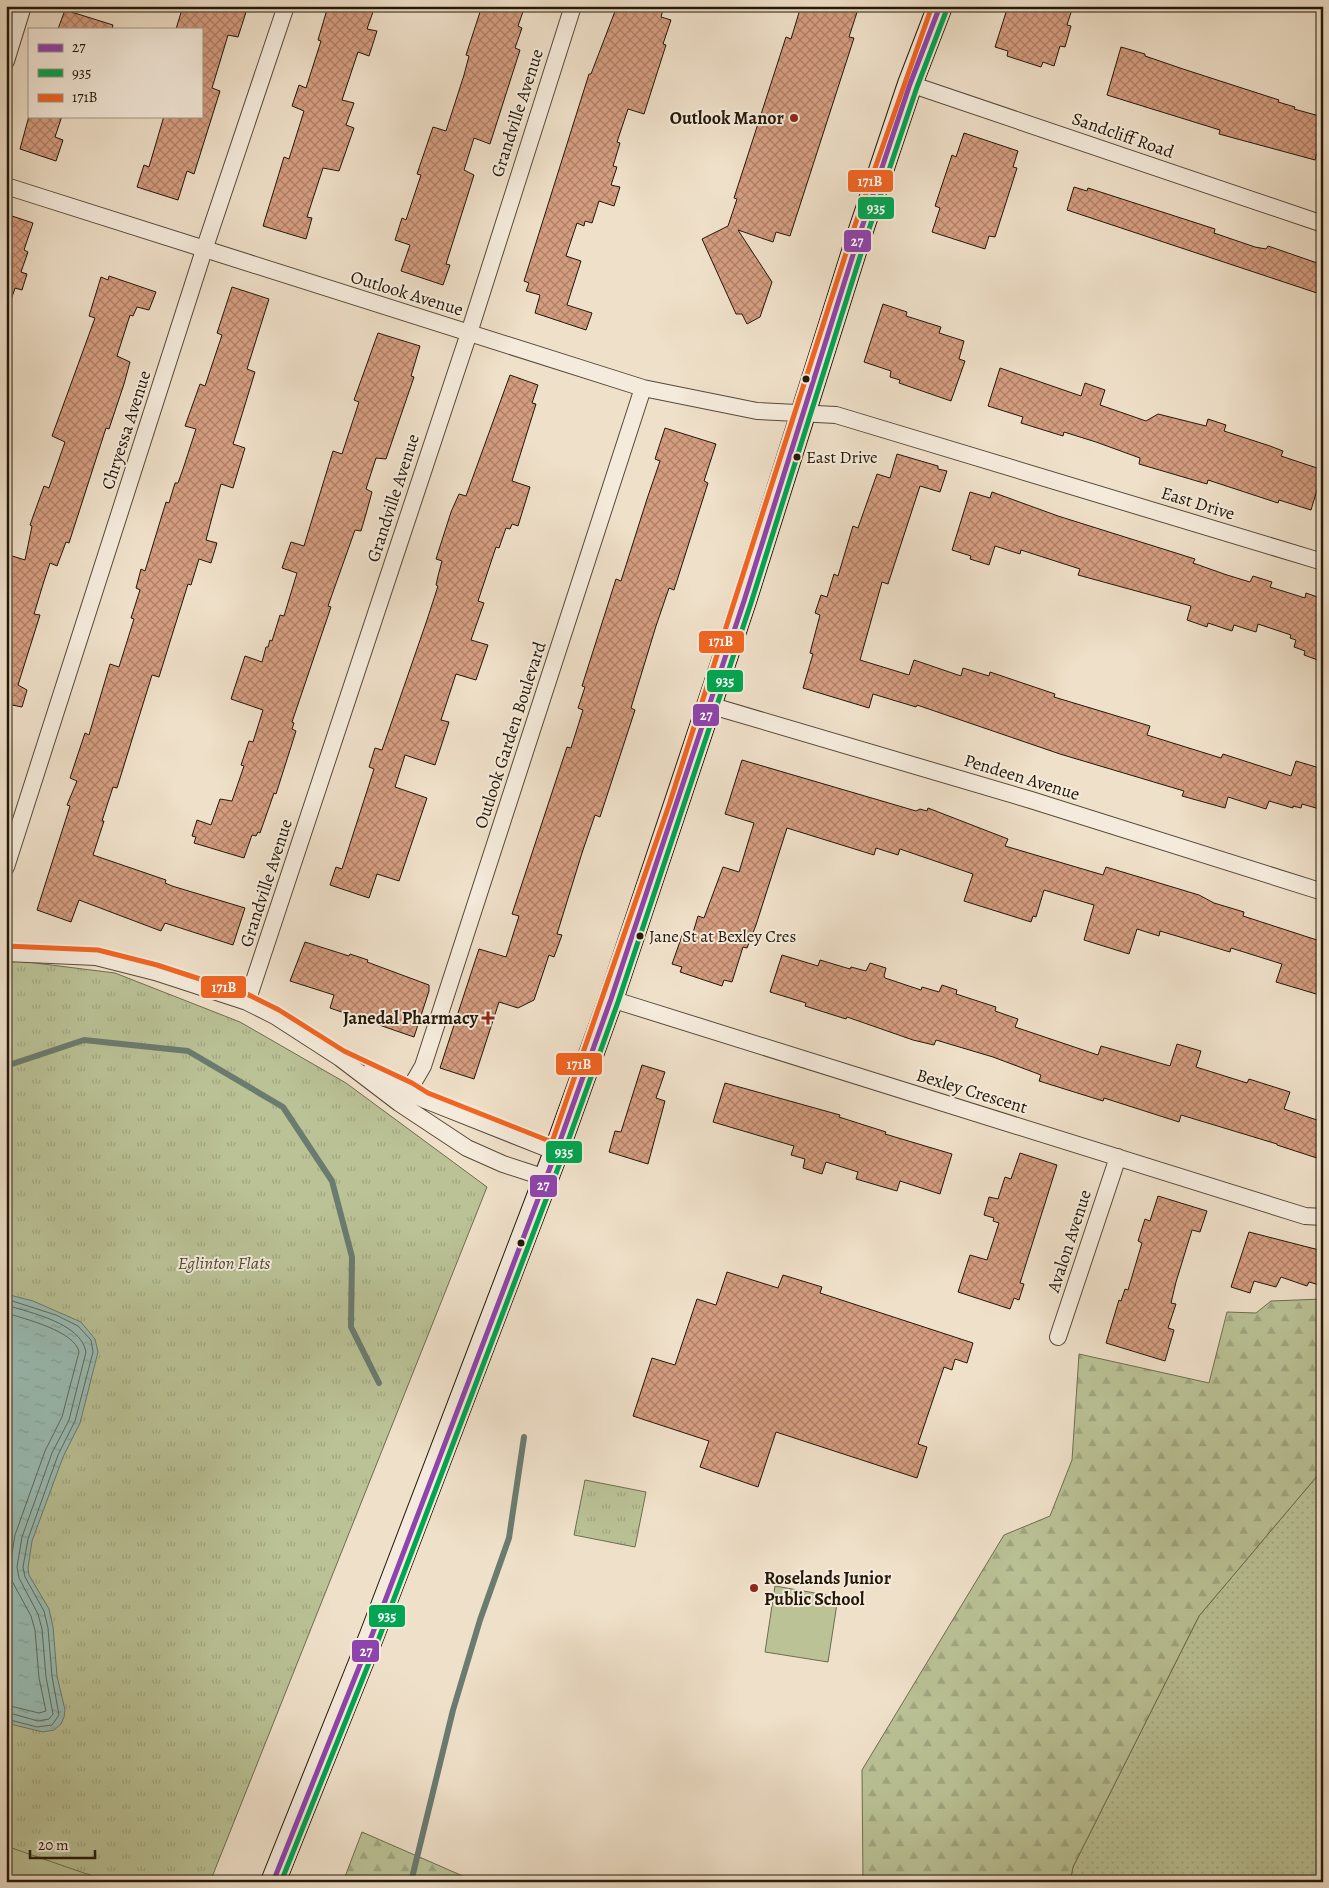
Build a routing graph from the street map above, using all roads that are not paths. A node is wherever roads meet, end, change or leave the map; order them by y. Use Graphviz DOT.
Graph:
graph roads {
  1 [pos="23,6"];
  2 [pos="286,6"];
  3 [pos="572,6"];
  4 [pos="940,6"];
  5 [pos="6,61"];
  6 [pos="910,84"];
  7 [pos="6,186"];
  8 [pos="1323,224"];
  9 [pos="204,250"];
  10 [pos="469,333"];
  11 [pos="642,388"];
  12 [pos="802,413"];
  13 [pos="1323,562"];
  14 [pos="708,705"];
  15 [pos="6,867"];
  16 [pos="1323,892"];
  17 [pos="6,953"];
  18 [pos="610,999"];
  19 [pos="247,1002"];
  20 [pos="340,1058"];
  21 [pos="409,1090"];
  22 [pos="556,1152"];
  23 [pos="1118,1157"];
  24 [pos="546,1178"];
  25 [pos="1323,1217"];
  26 [pos="1058,1337"];
  27 [pos="273,1882"];
  1 -- 5 [label="street"];
  2 -- 9 [label="street, Chryessa Avenue"];
  3 -- 10 [label="street, Grandville Avenue"];
  4 -- 6 [label="main road"];
  6 -- 8 [label="street, Sandcliff Road"];
  6 -- 12 [label="main road"];
  7 -- 9 [label="street, Outlook Avenue"];
  9 -- 10 [label="street, Outlook Avenue"];
  9 -- 15 [label="street, Chryessa Avenue"];
  10 -- 11 [label="street, Outlook Avenue"];
  10 -- 19 [label="street, Grandville Avenue"];
  11 -- 12 [label="street, Outlook Avenue"];
  11 -- 21 [label="street, Outlook Garden Boulevard"];
  12 -- 13 [label="street, East Drive"];
  12 -- 14 [label="main road"];
  14 -- 16 [label="street, Pendeen Avenue"];
  14 -- 18 [label="main road"];
  17 -- 19 [label="street"];
  18 -- 22 [label="main road"];
  18 -- 23 [label="street, Bexley Crescent"];
  19 -- 20 [label="street"];
  20 -- 21 [label="street"];
  20 -- 24 [label="street"];
  21 -- 22 [label="street"];
  22 -- 24 [label="main road"];
  23 -- 25 [label="street, Bexley Crescent"];
  23 -- 26 [label="street, Avalon Avenue"];
  24 -- 27 [label="main road"];
}
